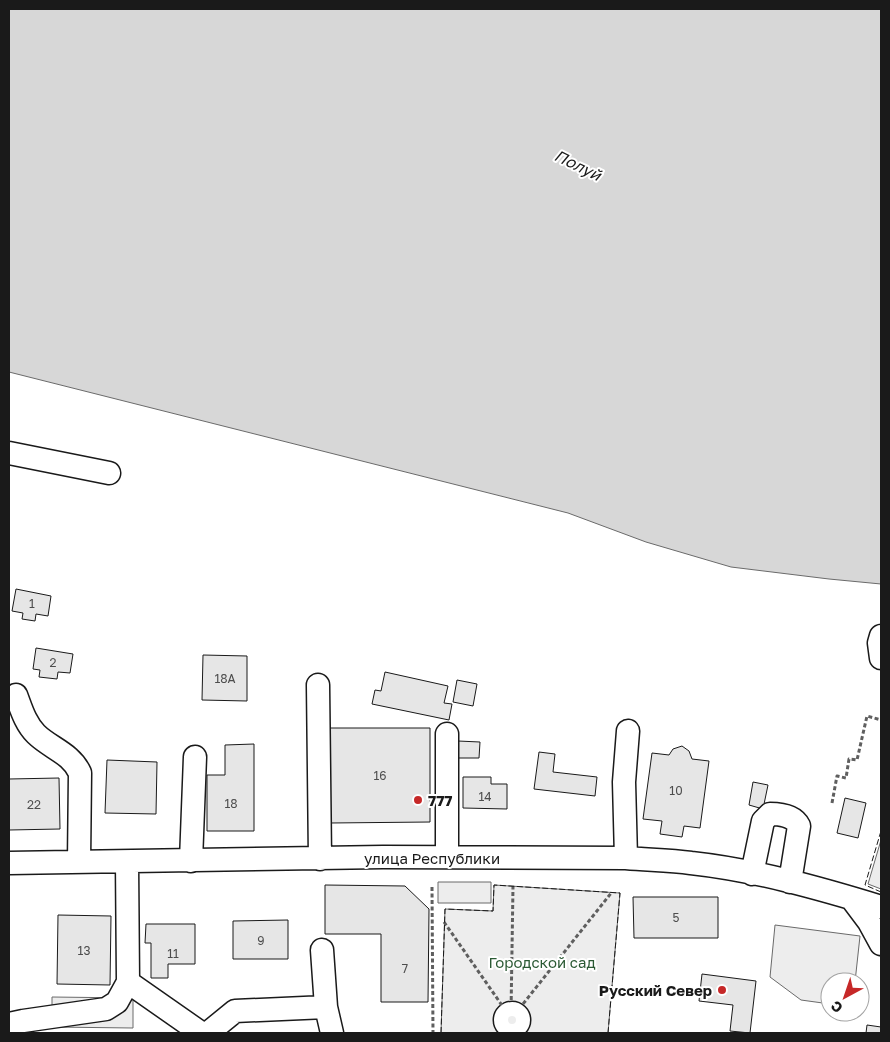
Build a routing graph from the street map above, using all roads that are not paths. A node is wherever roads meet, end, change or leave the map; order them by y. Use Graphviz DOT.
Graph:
graph roads {
  1 [pos="9,453"];
  2 [pos="109,473"];
  3 [pos="881,636"];
  4 [pos="881,658"];
  5 [pos="318,685"];
  6 [pos="16,694"];
  7 [pos="628,731"];
  8 [pos="447,734"];
  9 [pos="194,757"];
  10 [pos="320,858"];
  11 [pos="447,858"];
  12 [pos="626,858"];
  13 [pos="191,861"];
  14 [pos="79,862"];
  15 [pos="127,862"];
  16 [pos="9,863"];
  17 [pos="752,874"];
  18 [pos="790,882"];
  19 [pos="851,898"];
  20 [pos="881,907"];
  21 [pos="881,944"];
  22 [pos="322,950"];
  23 [pos="128,982"];
  24 [pos="326,1008"];
  25 [pos="9,1024"];
  26 [pos="201,1033"];
  27 [pos="208,1033"];
  28 [pos="332,1033"];
  1 -- 2 [label="street"];
  3 -- 4 [label="street"];
  5 -- 10 [label="street"];
  6 -- 14 [label="street"];
  7 -- 12 [label="street"];
  8 -- 11 [label="street"];
  9 -- 13 [label="street"];
  10 -- 11 [label="street, улица Республики"];
  10 -- 13 [label="street, улица Республики"];
  11 -- 12 [label="street, улица Республики"];
  12 -- 17 [label="street, улица Республики"];
  13 -- 15 [label="street, улица Республики"];
  14 -- 15 [label="street, улица Республики"];
  14 -- 16 [label="street, улица Республики"];
  15 -- 23 [label="street"];
  17 -- 18 [label="street, улица Республики"];
  17 -- 18 [label="street"];
  18 -- 19 [label="street, улица Республики"];
  19 -- 20 [label="street, улица Республики"];
  19 -- 21 [label="street"];
  22 -- 24 [label="street"];
  23 -- 25 [label="street"];
  23 -- 26 [label="street"];
  24 -- 27 [label="street"];
  24 -- 28 [label="street"];
}
